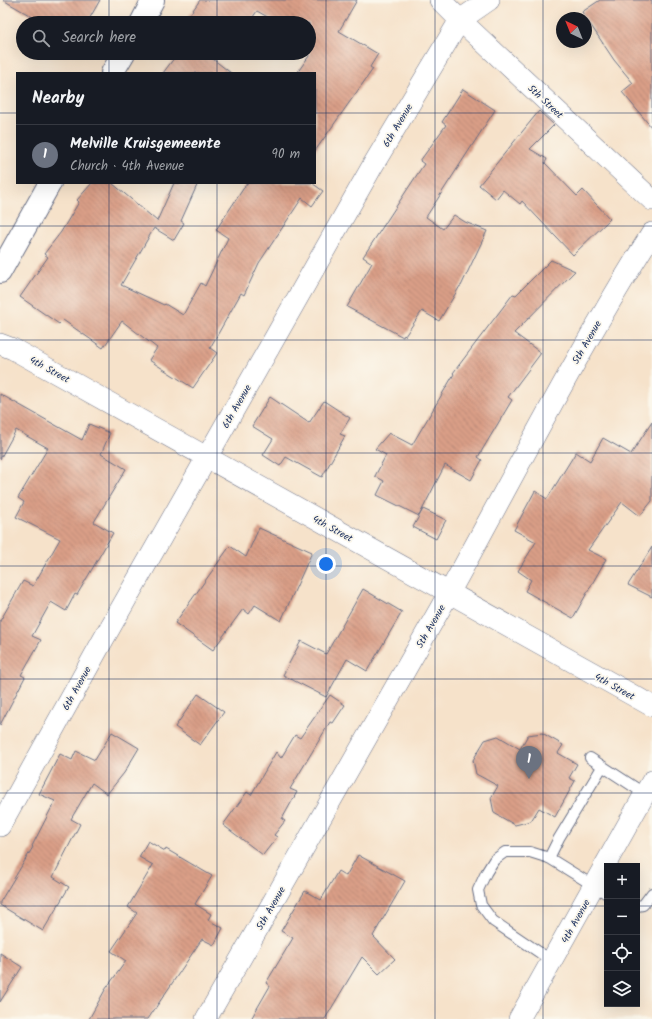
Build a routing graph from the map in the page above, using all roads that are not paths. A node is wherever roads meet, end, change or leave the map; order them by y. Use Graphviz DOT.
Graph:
graph roads {
  1 [pos="154,0"];
  2 [pos="440,0"];
  3 [pos="488,0"];
  4 [pos="144,16"];
  5 [pos="460,20"];
  6 [pos="120,60"];
  7 [pos="113,72"];
  8 [pos="49,184"];
  9 [pos="652,200"];
  10 [pos="652,233"];
  11 [pos="0,272"];
  12 [pos="4,344"];
  13 [pos="207,458"];
  14 [pos="449,592"];
  15 [pos="652,706"];
  16 [pos="590,758"];
  17 [pos="602,767"];
  18 [pos="648,787"];
  19 [pos="0,826"];
  20 [pos="549,858"];
  21 [pos="601,890"];
  22 [pos="652,893"];
  23 [pos="640,906"];
  24 [pos="552,961"];
  25 [pos="206,1019"];
  26 [pos="519,1019"];
  1 -- 4 [label="street"];
  2 -- 5 [label="street, 5th Street"];
  3 -- 5 [label="street, 6th Avenue"];
  5 -- 9 [label="street, 5th Street"];
  5 -- 13 [label="street, 6th Avenue"];
  6 -- 7 [label="street"];
  8 -- 11 [label="street"];
  10 -- 14 [label="street, 5th Avenue"];
  12 -- 13 [label="street, 4th Street"];
  13 -- 14 [label="street, 4th Street"];
  13 -- 19 [label="street, 6th Avenue"];
  14 -- 15 [label="street, 4th Street"];
  14 -- 25 [label="street, 5th Avenue"];
  16 -- 17 [label="lane"];
  17 -- 18 [label="lane"];
  17 -- 20 [label="lane"];
  18 -- 21 [label="street, 4th Avenue"];
  20 -- 21 [label="lane"];
  20 -- 24 [label="lane"];
  21 -- 24 [label="street, 4th Avenue"];
  22 -- 23 [label="lane"];
  24 -- 26 [label="street, 4th Avenue"];
}
